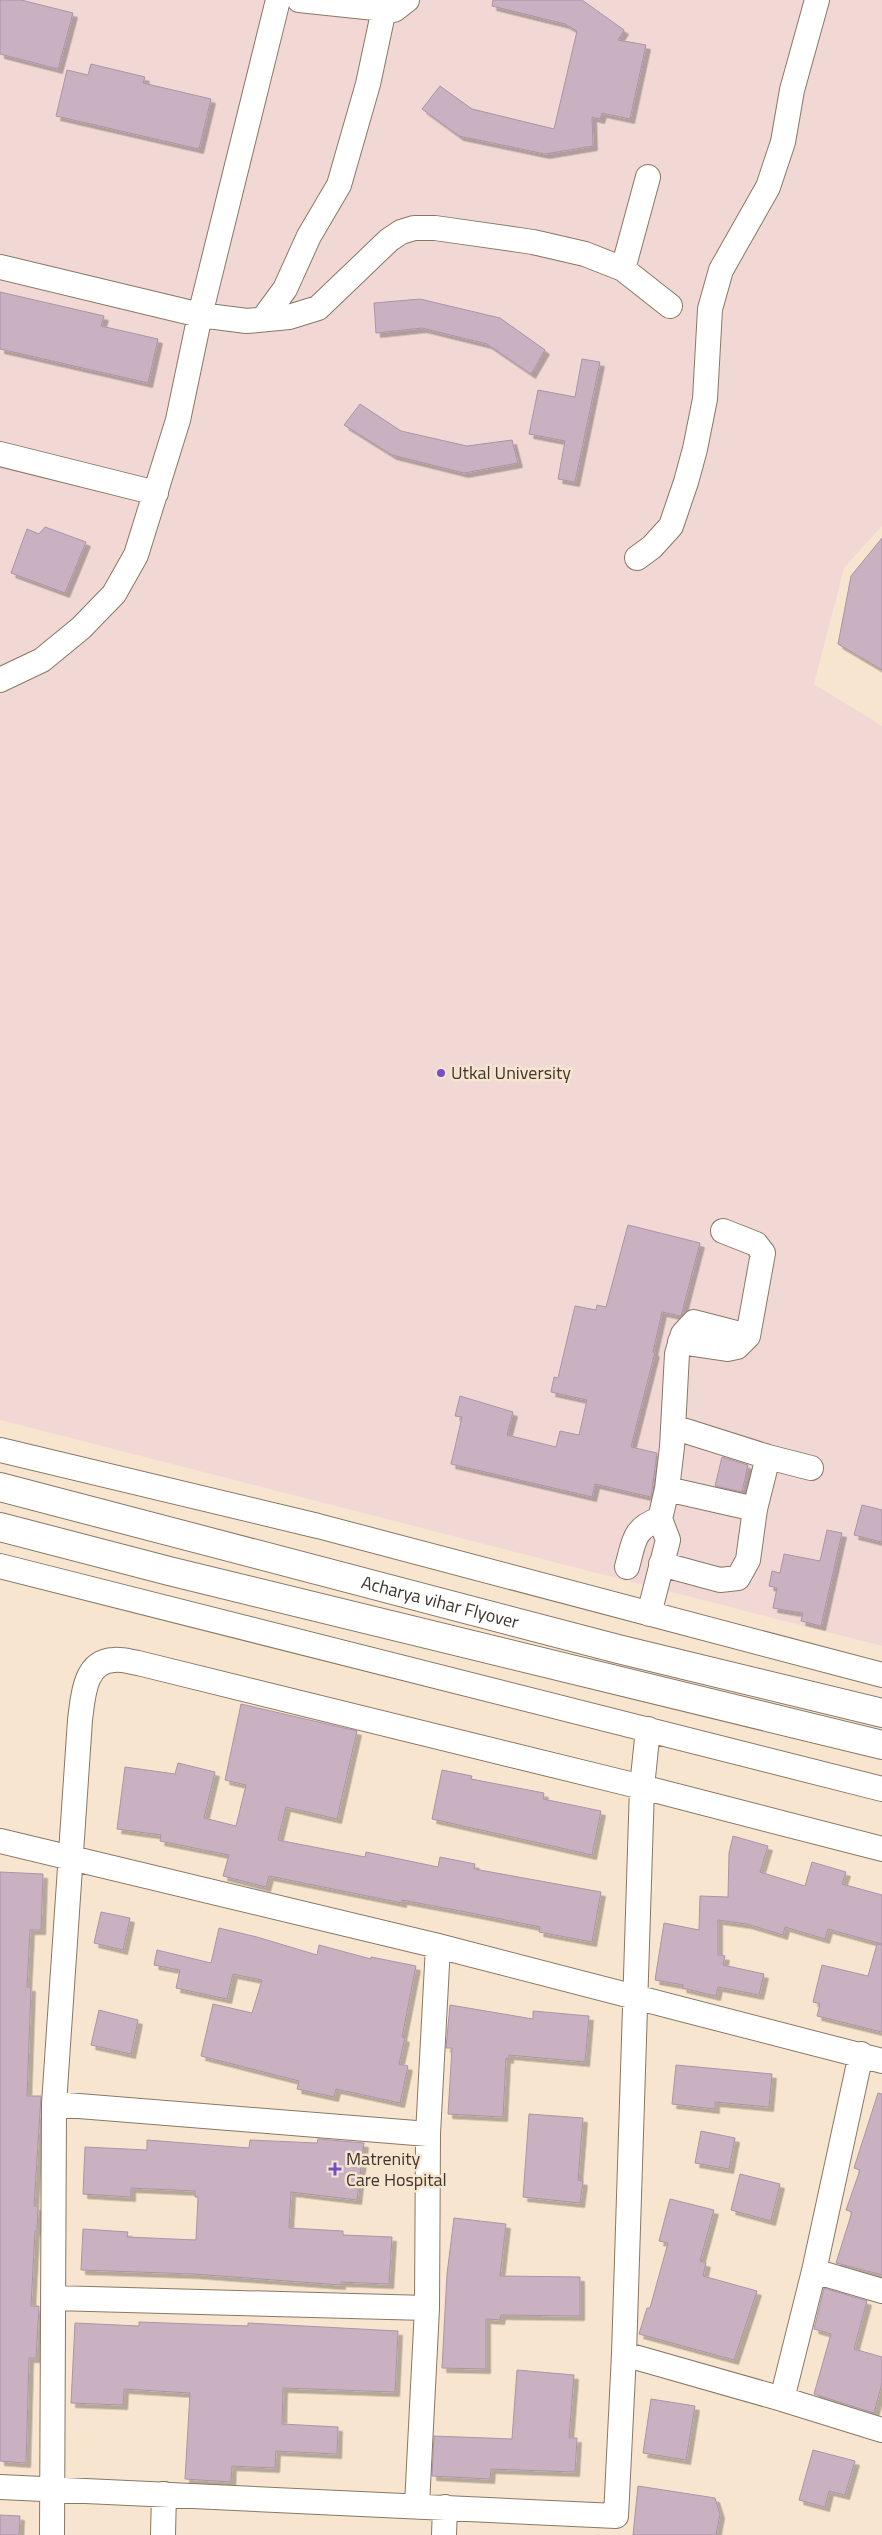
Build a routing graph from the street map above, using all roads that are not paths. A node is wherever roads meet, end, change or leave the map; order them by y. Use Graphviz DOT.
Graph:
graph roads {
  1 [pos="278,0"];
  2 [pos="299,0"];
  3 [pos="407,0"];
  4 [pos="816,0"];
  5 [pos="384,9"];
  6 [pos="648,177"];
  7 [pos="0,267"];
  8 [pos="623,269"];
  9 [pos="670,306"];
  10 [pos="200,314"];
  11 [pos="264,320"];
  12 [pos="0,454"];
  13 [pos="156,493"];
  14 [pos="636,558"];
  15 [pos="0,680"];
  16 [pos="723,1231"];
  17 [pos="673,1427"];
  18 [pos="0,1450"];
  19 [pos="768,1458"];
  20 [pos="811,1468"];
  21 [pos="0,1487"];
  22 [pos="667,1489"];
  23 [pos="755,1509"];
  24 [pos="660,1519"];
  25 [pos="0,1527"];
  26 [pos="661,1564"];
  27 [pos="0,1566"];
  28 [pos="627,1568"];
  29 [pos="649,1614"];
  30 [pos="882,1674"];
  31 [pos="882,1713"];
  32 [pos="648,1729"];
  33 [pos="882,1745"];
  34 [pos="642,1787"];
  35 [pos="882,1789"];
  36 [pos="0,1841"];
  37 [pos="882,1849"];
  38 [pos="70,1858"];
  39 [pos="438,1946"];
  40 [pos="634,1996"];
  41 [pos="871,2058"];
  42 [pos="54,2104"];
  43 [pos="428,2134"];
  44 [pos="814,2271"];
  45 [pos="882,2290"];
  46 [pos="53,2298"];
  47 [pos="427,2308"];
  48 [pos="624,2354"];
  49 [pos="782,2399"];
  50 [pos="882,2430"];
  51 [pos="0,2487"];
  52 [pos="52,2489"];
  53 [pos="164,2494"];
  54 [pos="417,2505"];
  55 [pos="446,2506"];
  56 [pos="616,2525"];
  57 [pos="52,2535"];
  58 [pos="163,2535"];
  59 [pos="444,2535"];
  1 -- 10 [label="street"];
  2 -- 5 [label="street"];
  3 -- 5 [label="street"];
  4 -- 14 [label="street"];
  5 -- 11 [label="street"];
  6 -- 8 [label="street"];
  7 -- 10 [label="street"];
  8 -- 9 [label="street"];
  8 -- 11 [label="street"];
  10 -- 11 [label="street"];
  10 -- 13 [label="street"];
  12 -- 13 [label="street"];
  13 -- 15 [label="street"];
  16 -- 17 [label="street"];
  17 -- 19 [label="street"];
  17 -- 22 [label="street"];
  18 -- 29 [label="street"];
  19 -- 20 [label="street"];
  19 -- 23 [label="street"];
  21 -- 31 [label="highway, Acharya vihar Flyover"];
  22 -- 23 [label="street"];
  22 -- 24 [label="street"];
  23 -- 26 [label="street"];
  24 -- 26 [label="street"];
  24 -- 28 [label="street"];
  25 -- 33 [label="highway, Acharya vihar Flyover"];
  26 -- 29 [label="street"];
  27 -- 32 [label="street"];
  29 -- 30 [label="street"];
  32 -- 34 [label="street"];
  32 -- 35 [label="street"];
  34 -- 37 [label="street"];
  34 -- 38 [label="street"];
  34 -- 40 [label="street"];
  36 -- 38 [label="street"];
  38 -- 39 [label="street"];
  38 -- 42 [label="street"];
  39 -- 40 [label="street"];
  39 -- 43 [label="street"];
  40 -- 41 [label="street"];
  40 -- 48 [label="street"];
  41 -- 44 [label="street"];
  42 -- 43 [label="street"];
  42 -- 46 [label="street"];
  43 -- 47 [label="street"];
  44 -- 45 [label="street"];
  44 -- 49 [label="street"];
  46 -- 47 [label="street"];
  46 -- 52 [label="street"];
  47 -- 54 [label="street"];
  48 -- 49 [label="street"];
  48 -- 56 [label="street"];
  49 -- 50 [label="street"];
  51 -- 52 [label="street"];
  52 -- 53 [label="street"];
  52 -- 57 [label="street"];
  53 -- 54 [label="street"];
  53 -- 58 [label="street"];
  54 -- 55 [label="street"];
  55 -- 56 [label="street"];
  55 -- 59 [label="street"];
}
